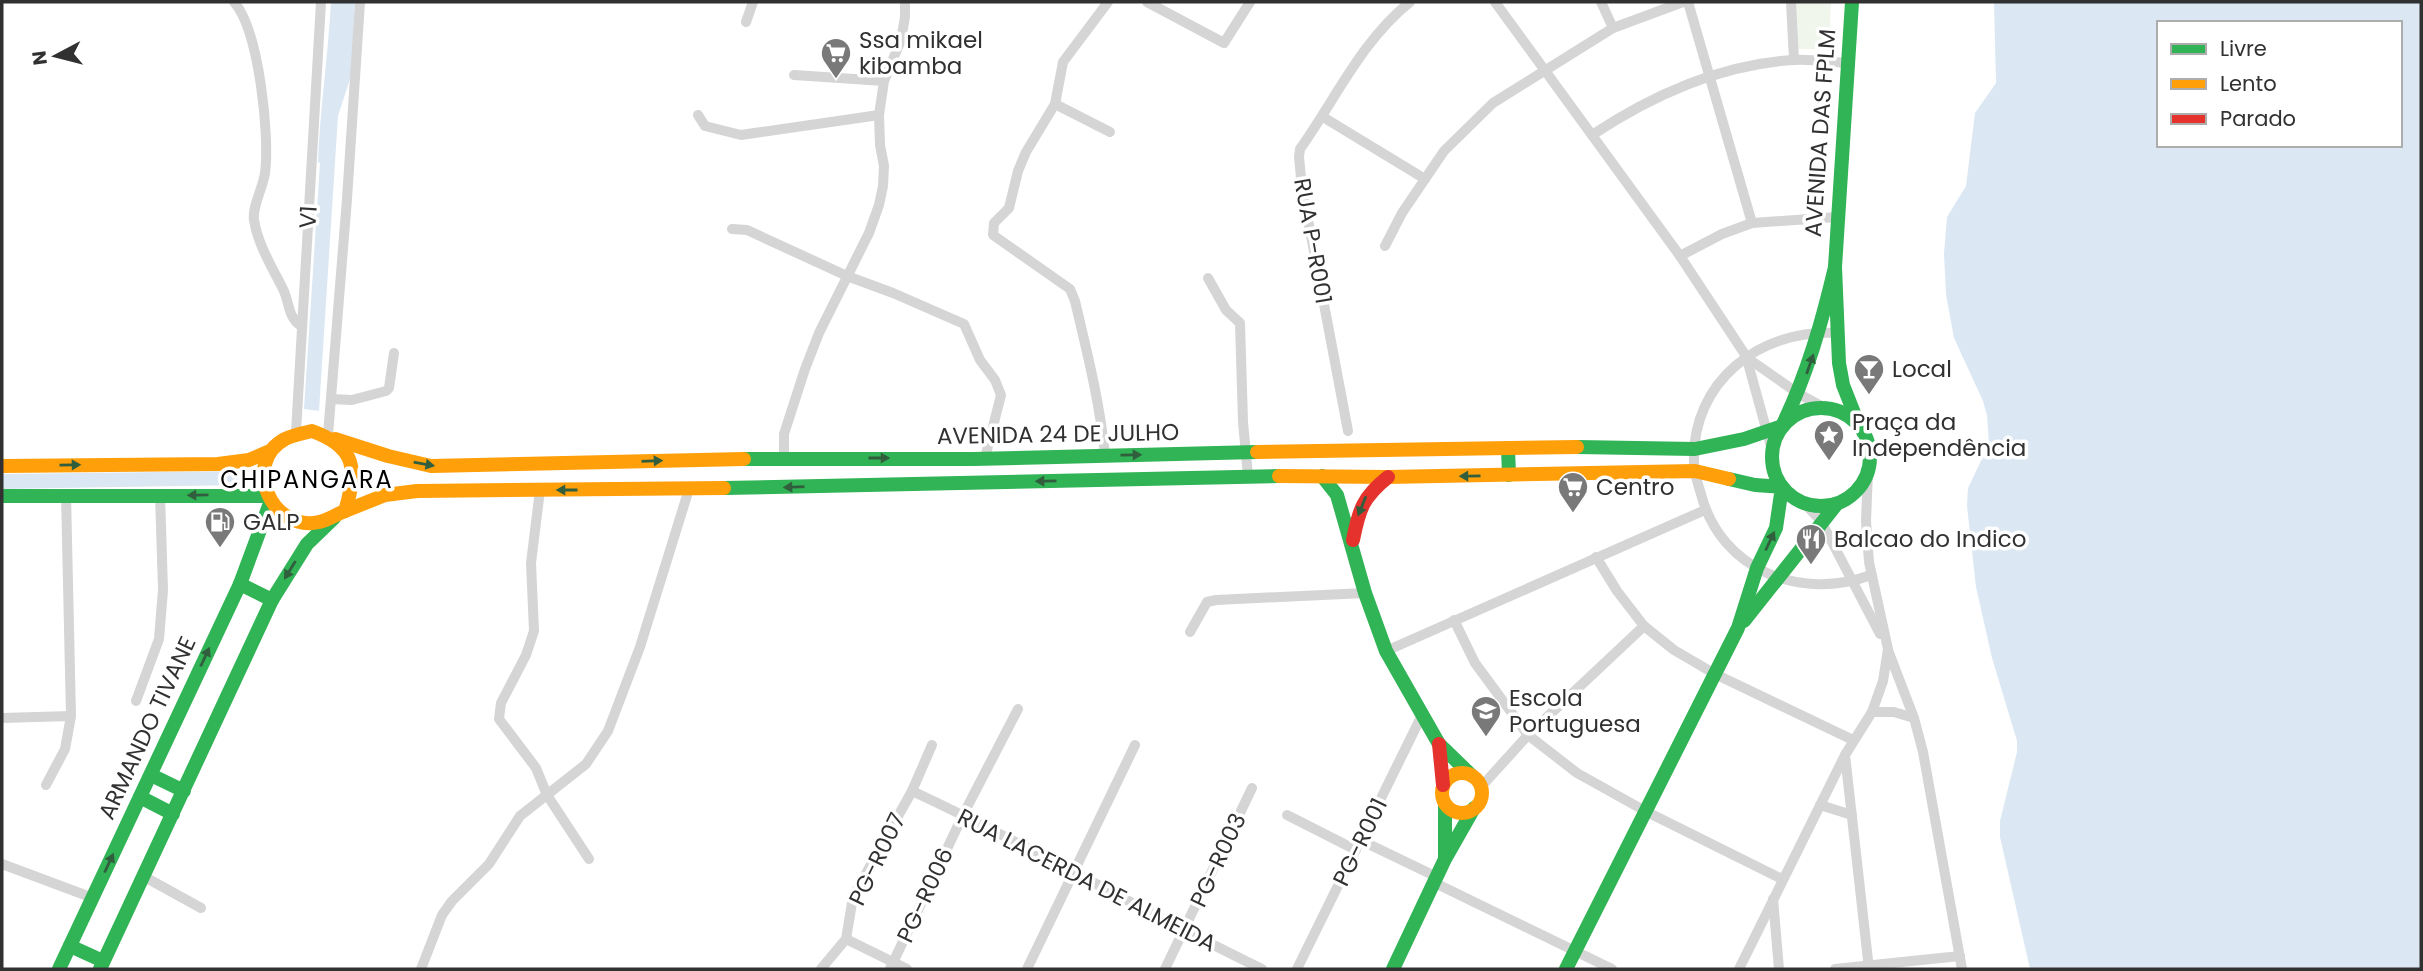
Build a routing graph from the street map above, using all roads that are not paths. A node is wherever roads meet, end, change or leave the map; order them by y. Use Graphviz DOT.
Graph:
graph roads {
  1 [pos="234,2"];
  2 [pos="321,2"];
  3 [pos="370,2"];
  4 [pos="753,2"];
  5 [pos="905,2"];
  6 [pos="1108,2"];
  7 [pos="1147,2"];
  8 [pos="1250,2"];
  9 [pos="1410,2"];
  10 [pos="1495,2"];
  11 [pos="1601,2"];
  12 [pos="1686,2"];
  13 [pos="1791,2"];
  14 [pos="1852,2"];
  15 [pos="360,5"];
  16 [pos="746,22"];
  17 [pos="1613,28"];
  18 [pos="1794,60"];
  19 [pos="1848,63"];
  20 [pos="1544,70"];
  21 [pos="794,75"];
  22 [pos="1710,76"];
  23 [pos="884,81"];
  24 [pos="1055,104"];
  25 [pos="879,115"];
  26 [pos="698,116"];
  27 [pos="1323,117"];
  28 [pos="1110,132"];
  29 [pos="1592,135"];
  30 [pos="1425,179"];
  31 [pos="1837,217"];
  32 [pos="1752,223"];
  33 [pos="732,229"];
  34 [pos="1385,246"];
  35 [pos="1680,256"];
  36 [pos="1835,267"];
  37 [pos="847,276"];
  38 [pos="1208,278"];
  39 [pos="301,326"];
  40 [pos="1820,332"];
  41 [pos="1838,333"];
  42 [pos="394,354"];
  43 [pos="1746,356"];
  44 [pos="1799,394"];
  45 [pos="331,399"];
  46 [pos="1823,407"];
  47 [pos="1857,423"];
  48 [pos="1782,426"];
  49 [pos="1348,431"];
  50 [pos="296,432"];
  51 [pos="1766,432"];
  52 [pos="331,437"];
  53 [pos="1508,448"];
  54 [pos="1536,449"];
  55 [pos="1695,449"];
  56 [pos="1772,450"];
  57 [pos="270,451"];
  58 [pos="1246,453"];
  59 [pos="1220,454"];
  60 [pos="1105,455"];
  61 [pos="784,458"];
  62 [pos="951,459"];
  63 [pos="979,459"];
  64 [pos="2,466"];
  65 [pos="1695,471"];
  66 [pos="1868,472"];
  67 [pos="1509,475"];
  68 [pos="1538,475"];
  69 [pos="1248,476"];
  70 [pos="1321,476"];
  71 [pos="1221,477"];
  72 [pos="1388,477"];
  73 [pos="951,482"];
  74 [pos="974,482"];
  75 [pos="1782,487"];
  76 [pos="689,489"];
  77 [pos="540,490"];
  78 [pos="66,495"];
  79 [pos="160,495"];
  80 [pos="2,496"];
  81 [pos="268,499"];
  82 [pos="1805,504"];
  83 [pos="1836,505"];
  84 [pos="1705,510"];
  85 [pos="339,514"];
  86 [pos="1821,521"];
  87 [pos="1352,545"];
  88 [pos="1596,557"];
  89 [pos="1756,568"];
  90 [pos="1871,575"];
  91 [pos="1777,578"];
  92 [pos="1854,581"];
  93 [pos="240,584"];
  94 [pos="1365,593"];
  95 [pos="272,600"];
  96 [pos="1454,620"];
  97 [pos="1644,626"];
  98 [pos="1738,628"];
  99 [pos="1190,632"];
  100 [pos="1888,649"];
  101 [pos="1386,651"];
  102 [pos="1715,674"];
  103 [pos="136,701"];
  104 [pos="1018,709"];
  105 [pos="1872,712"];
  106 [pos="1422,715"];
  107 [pos="71,716"];
  108 [pos="2,718"];
  109 [pos="1914,718"];
  110 [pos="1528,735"];
  111 [pos="1853,740"];
  112 [pos="1439,744"];
  113 [pos="932,745"];
  114 [pos="1135,745"];
  115 [pos="1845,755"];
  116 [pos="151,775"];
  117 [pos="1471,775"];
  118 [pos="46,785"];
  119 [pos="1443,785"];
  120 [pos="1481,787"];
  121 [pos="1252,788"];
  122 [pos="184,791"];
  123 [pos="912,791"];
  124 [pos="547,795"];
  125 [pos="140,797"];
  126 [pos="1445,804"];
  127 [pos="1819,806"];
  128 [pos="1474,808"];
  129 [pos="1647,812"];
  130 [pos="173,814"];
  131 [pos="964,815"];
  132 [pos="1287,815"];
  133 [pos="1852,815"];
  134 [pos="1358,845"];
  135 [pos="589,859"];
  136 [pos="1445,859"];
  137 [pos="2,864"];
  138 [pos="1073,873"];
  139 [pos="144,876"];
  140 [pos="1782,879"];
  141 [pos="1436,880"];
  142 [pos="93,898"];
  143 [pos="1773,899"];
  144 [pos="201,908"];
  145 [pos="1184,932"];
  146 [pos="846,939"];
  147 [pos="70,946"];
  148 [pos="1575,951"];
  149 [pos="1960,956"];
  150 [pos="102,965"];
  151 [pos="891,966"];
  152 [pos="1869,967"];
  153 [pos="61,968"];
  154 [pos="421,969"];
  155 [pos="821,969"];
  156 [pos="907,969"];
  157 [pos="1027,969"];
  158 [pos="1165,969"];
  159 [pos="1262,969"];
  160 [pos="1297,969"];
  161 [pos="1393,969"];
  162 [pos="1566,969"];
  163 [pos="1612,969"];
  164 [pos="1739,969"];
  165 [pos="1779,969"];
  166 [pos="1835,969"];
  167 [pos="1962,969"];
  1 -- 39 [label="street"];
  2 -- 39 [label="street, V1"];
  3 -- 15 [label="street"];
  4 -- 16 [label="street"];
  5 -- 23 [label="street"];
  6 -- 24 [label="street"];
  7 -- 8 [label="street"];
  9 -- 27 [label="street, RUA P-R001"];
  10 -- 20 [label="street"];
  11 -- 17 [label="street"];
  12 -- 17 [label="street"];
  12 -- 22 [label="street"];
  13 -- 18 [label="street"];
  14 -- 19 [label="street, AVENIDA DAS FPLM"];
  15 -- 45 [label="street"];
  17 -- 20 [label="street"];
  18 -- 19 [label="street"];
  18 -- 22 [label="street"];
  19 -- 31 [label="street, AVENIDA DAS FPLM"];
  20 -- 29 [label="street"];
  20 -- 30 [label="street"];
  21 -- 23 [label="street"];
  22 -- 29 [label="street"];
  22 -- 32 [label="street"];
  23 -- 25 [label="street"];
  24 -- 28 [label="street"];
  24 -- 60 [label="street"];
  25 -- 26 [label="street"];
  25 -- 37 [label="street"];
  27 -- 30 [label="street"];
  27 -- 49 [label="street, RUA P-R001"];
  29 -- 35 [label="street"];
  30 -- 34 [label="street"];
  31 -- 32 [label="street"];
  31 -- 36 [label="street, AVENIDA DAS FPLM"];
  32 -- 35 [label="street"];
  33 -- 37 [label="street"];
  35 -- 43 [label="street"];
  36 -- 40 [label="street, AVENIDA DAS FPLM"];
  36 -- 41 [label="street, AVENIDA DAS FPLM"];
  37 -- 61 [label="street"];
  37 -- 63 [label="street"];
  38 -- 58 [label="street"];
  39 -- 50 [label="street, V1"];
  40 -- 41 [label="street"];
  40 -- 43 [label="street"];
  44 -- 40 [label="street, AVENIDA DAS FPLM, one-way"];
  41 -- 47 [label="street, AVENIDA DAS FPLM"];
  42 -- 45 [label="street"];
  43 -- 44 [label="street"];
  43 -- 51 [label="street"];
  43 -- 55 [label="street"];
  44 -- 46 [label="street"];
  44 -- 48 [label="street, AVENIDA DAS FPLM"];
  45 -- 52 [label="street"];
  46 -- 47 [label="street"];
  46 -- 48 [label="street"];
  47 -- 66 [label="street"];
  48 -- 51 [label="street, AVENIDA 24 DE JULHO"];
  48 -- 56 [label="street"];
  50 -- 52 [label="street"];
  50 -- 57 [label="street"];
  51 -- 55 [label="street, AVENIDA 24 DE JULHO"];
  51 -- 56 [label="street"];
  52 -- 61 [label="street, AVENIDA 24 DE JULHO, one-way"];
  52 -- 85 [label="street"];
  53 -- 54 [label="street, AVENIDA 24 DE JULHO"];
  53 -- 58 [label="street, AVENIDA 24 DE JULHO"];
  53 -- 67 [label="street"];
  54 -- 55 [label="street, AVENIDA 24 DE JULHO"];
  54 -- 68 [label="street"];
  55 -- 65 [label="street"];
  56 -- 75 [label="street"];
  64 -- 57 [label="street, one-way"];
  57 -- 81 [label="street"];
  58 -- 59 [label="street, AVENIDA 24 DE JULHO"];
  58 -- 69 [label="street"];
  60 -- 59 [label="street, AVENIDA 24 DE JULHO, one-way"];
  59 -- 71 [label="street"];
  60 -- 63 [label="street, AVENIDA 24 DE JULHO"];
  61 -- 62 [label="street, AVENIDA 24 DE JULHO, one-way"];
  62 -- 63 [label="street, AVENIDA 24 DE JULHO"];
  62 -- 73 [label="street"];
  63 -- 74 [label="street"];
  65 -- 68 [label="street, AVENIDA 24 DE JULHO"];
  65 -- 75 [label="street, AVENIDA 24 DE JULHO"];
  65 -- 84 [label="street"];
  66 -- 83 [label="street"];
  66 -- 90 [label="street"];
  67 -- 68 [label="street, AVENIDA 24 DE JULHO"];
  67 -- 72 [label="street, AVENIDA 24 DE JULHO, one-way"];
  69 -- 70 [label="street, AVENIDA 24 DE JULHO"];
  69 -- 71 [label="street, AVENIDA 24 DE JULHO"];
  70 -- 72 [label="street, AVENIDA 24 DE JULHO"];
  70 -- 87 [label="street"];
  71 -- 74 [label="street, AVENIDA 24 DE JULHO, one-way"];
  72 -- 87 [label="street, one-way"];
  73 -- 74 [label="street, AVENIDA 24 DE JULHO"];
  73 -- 76 [label="street, AVENIDA 24 DE JULHO, one-way"];
  75 -- 82 [label="street"];
  89 -- 75 [label="street, one-way"];
  76 -- 77 [label="street, AVENIDA 24 DE JULHO, one-way"];
  76 -- 124 [label="street"];
  77 -- 85 [label="street, AVENIDA 24 DE JULHO"];
  77 -- 124 [label="street"];
  78 -- 79 [label="street"];
  78 -- 80 [label="street"];
  78 -- 107 [label="street"];
  81 -- 79 [label="street, one-way"];
  79 -- 103 [label="street"];
  81 -- 85 [label="street"];
  81 -- 93 [label="street, ARMANDO TIVANE"];
  82 -- 83 [label="street"];
  82 -- 86 [label="street"];
  83 -- 86 [label="street"];
  84 -- 88 [label="street"];
  84 -- 89 [label="street"];
  85 -- 95 [label="street, one-way"];
  86 -- 91 [label="street"];
  86 -- 92 [label="street"];
  87 -- 94 [label="street"];
  88 -- 96 [label="street"];
  88 -- 97 [label="street"];
  89 -- 91 [label="street"];
  89 -- 98 [label="street"];
  90 -- 92 [label="street"];
  90 -- 100 [label="street"];
  91 -- 92 [label="street"];
  91 -- 98 [label="street"];
  92 -- 100 [label="street"];
  93 -- 95 [label="street"];
  116 -- 93 [label="street, ARMANDO TIVANE, one-way"];
  94 -- 99 [label="street"];
  94 -- 101 [label="street"];
  95 -- 122 [label="street"];
  96 -- 101 [label="street"];
  96 -- 110 [label="street"];
  97 -- 102 [label="street"];
  97 -- 110 [label="street"];
  98 -- 102 [label="street"];
  100 -- 105 [label="street"];
  100 -- 109 [label="street"];
  101 -- 106 [label="street"];
  102 -- 111 [label="street"];
  102 -- 129 [label="street"];
  104 -- 131 [label="street, PG-R006"];
  105 -- 109 [label="street"];
  105 -- 111 [label="street"];
  106 -- 112 [label="street"];
  106 -- 134 [label="street, PG-R001"];
  107 -- 108 [label="street"];
  107 -- 118 [label="street"];
  109 -- 149 [label="street"];
  110 -- 120 [label="street"];
  110 -- 129 [label="street"];
  111 -- 115 [label="street"];
  112 -- 117 [label="street"];
  112 -- 119 [label="street"];
  113 -- 123 [label="street, PG-R007"];
  114 -- 138 [label="street"];
  115 -- 127 [label="street"];
  115 -- 133 [label="street"];
  116 -- 122 [label="street"];
  116 -- 125 [label="street, ARMANDO TIVANE"];
  117 -- 119 [label="street"];
  117 -- 120 [label="street"];
  119 -- 126 [label="street"];
  120 -- 128 [label="street"];
  121 -- 145 [label="street, PG-R003"];
  122 -- 130 [label="street"];
  123 -- 131 [label="street, RUA LACERDA DE ALMEIDA"];
  123 -- 146 [label="street, PG-R007"];
  124 -- 135 [label="street"];
  124 -- 154 [label="street"];
  125 -- 130 [label="street"];
  142 -- 125 [label="street, ARMANDO TIVANE, one-way"];
  126 -- 128 [label="street"];
  126 -- 136 [label="street"];
  127 -- 133 [label="street"];
  127 -- 140 [label="street"];
  128 -- 136 [label="street"];
  129 -- 140 [label="street"];
  129 -- 148 [label="street"];
  130 -- 139 [label="street"];
  131 -- 138 [label="street, RUA LACERDA DE ALMEIDA"];
  131 -- 151 [label="street, PG-R006"];
  132 -- 134 [label="street"];
  133 -- 152 [label="street"];
  134 -- 141 [label="street"];
  134 -- 160 [label="street, PG-R001"];
  136 -- 141 [label="street"];
  137 -- 142 [label="street"];
  138 -- 145 [label="street, RUA LACERDA DE ALMEIDA"];
  138 -- 157 [label="street"];
  139 -- 144 [label="street"];
  139 -- 150 [label="street"];
  140 -- 143 [label="street"];
  141 -- 148 [label="street"];
  141 -- 161 [label="street"];
  142 -- 147 [label="street, ARMANDO TIVANE"];
  143 -- 164 [label="street"];
  143 -- 165 [label="street"];
  145 -- 158 [label="street, PG-R003"];
  145 -- 159 [label="street, RUA LACERDA DE ALMEIDA"];
  146 -- 151 [label="street"];
  146 -- 155 [label="street"];
  147 -- 150 [label="street"];
  147 -- 153 [label="street, ARMANDO TIVANE"];
  148 -- 162 [label="street"];
  148 -- 163 [label="street"];
  149 -- 152 [label="street"];
  149 -- 167 [label="street"];
  151 -- 156 [label="street"];
  152 -- 166 [label="street"];
}
